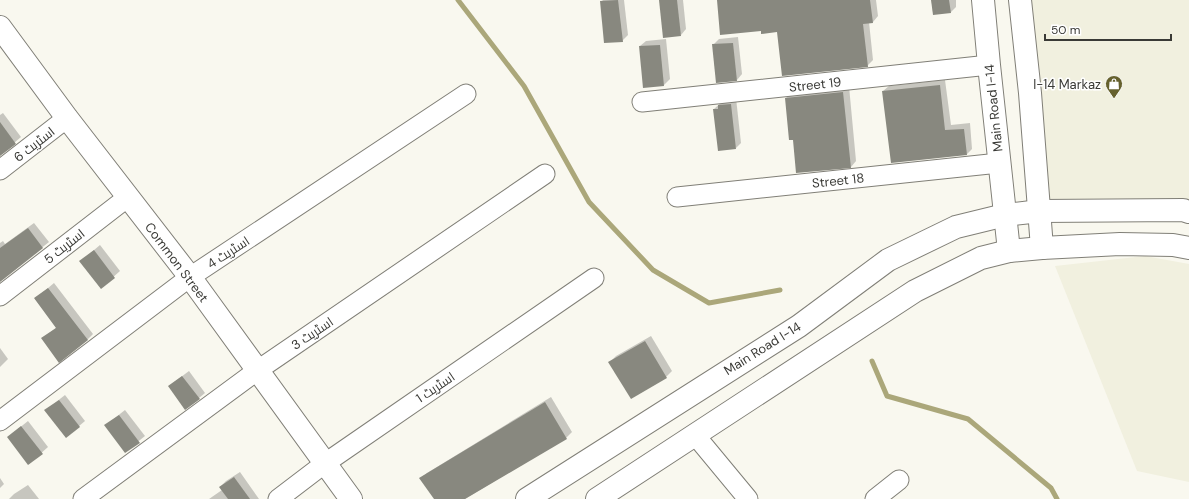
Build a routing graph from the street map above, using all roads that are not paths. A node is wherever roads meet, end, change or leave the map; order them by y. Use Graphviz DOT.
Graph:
graph roads {
  1 [pos="983,0"];
  2 [pos="1020,0"];
  3 [pos="3,37"];
  4 [pos="988,65"];
  5 [pos="466,94"];
  6 [pos="642,102"];
  7 [pos="67,118"];
  8 [pos="999,163"];
  9 [pos="0,170"];
  10 [pos="545,174"];
  11 [pos="128,197"];
  12 [pos="677,197"];
  13 [pos="1040,211"];
  14 [pos="1189,212"];
  15 [pos="1005,215"];
  16 [pos="1042,248"];
  17 [pos="1189,248"];
  18 [pos="1009,251"];
  19 [pos="190,277"];
  20 [pos="594,278"];
  21 [pos="0,296"];
  22 [pos="258,370"];
  23 [pos="0,421"];
  24 [pos="695,435"];
  25 [pos="324,464"];
  26 [pos="899,480"];
  27 [pos="83,499"];
  28 [pos="278,499"];
  29 [pos="351,499"];
  30 [pos="527,499"];
  31 [pos="597,499"];
  32 [pos="748,499"];
  33 [pos="875,499"];
  1 -- 4 [label="main road, Main Road I-14"];
  2 -- 13 [label="main road"];
  3 -- 7 [label="main road, Common Street"];
  4 -- 6 [label="street, Street 19"];
  4 -- 8 [label="main road, Main Road I-14"];
  5 -- 19 [label="street, اسٹریٹ 4"];
  7 -- 9 [label="street, اسٹریٹ 6"];
  7 -- 11 [label="main road, Common Street"];
  8 -- 12 [label="street, Street 18"];
  8 -- 15 [label="main road, Main Road I-14"];
  10 -- 22 [label="street, اسٹریٹ 3"];
  11 -- 19 [label="main road, Common Street"];
  11 -- 21 [label="street, اسٹریٹ 5"];
  13 -- 14 [label="main road, Main Road I-14"];
  13 -- 15 [label="main road, Main Road I-14"];
  13 -- 16 [label="main road"];
  15 -- 18 [label="main road, Main Road I-14"];
  15 -- 30 [label="main road, Main Road I-14"];
  16 -- 17 [label="main road"];
  16 -- 18 [label="main road"];
  18 -- 24 [label="main road"];
  19 -- 22 [label="main road, Common Street"];
  19 -- 23 [label="street, اسٹریٹ 4"];
  20 -- 25 [label="street, اسٹریٹ 1"];
  22 -- 25 [label="main road, Common Street"];
  22 -- 27 [label="street, اسٹریٹ 3"];
  24 -- 31 [label="main road"];
  24 -- 32 [label="street"];
  25 -- 28 [label="street, اسٹریٹ 1"];
  25 -- 29 [label="main road, Common Street"];
  26 -- 33 [label="street"];
}
